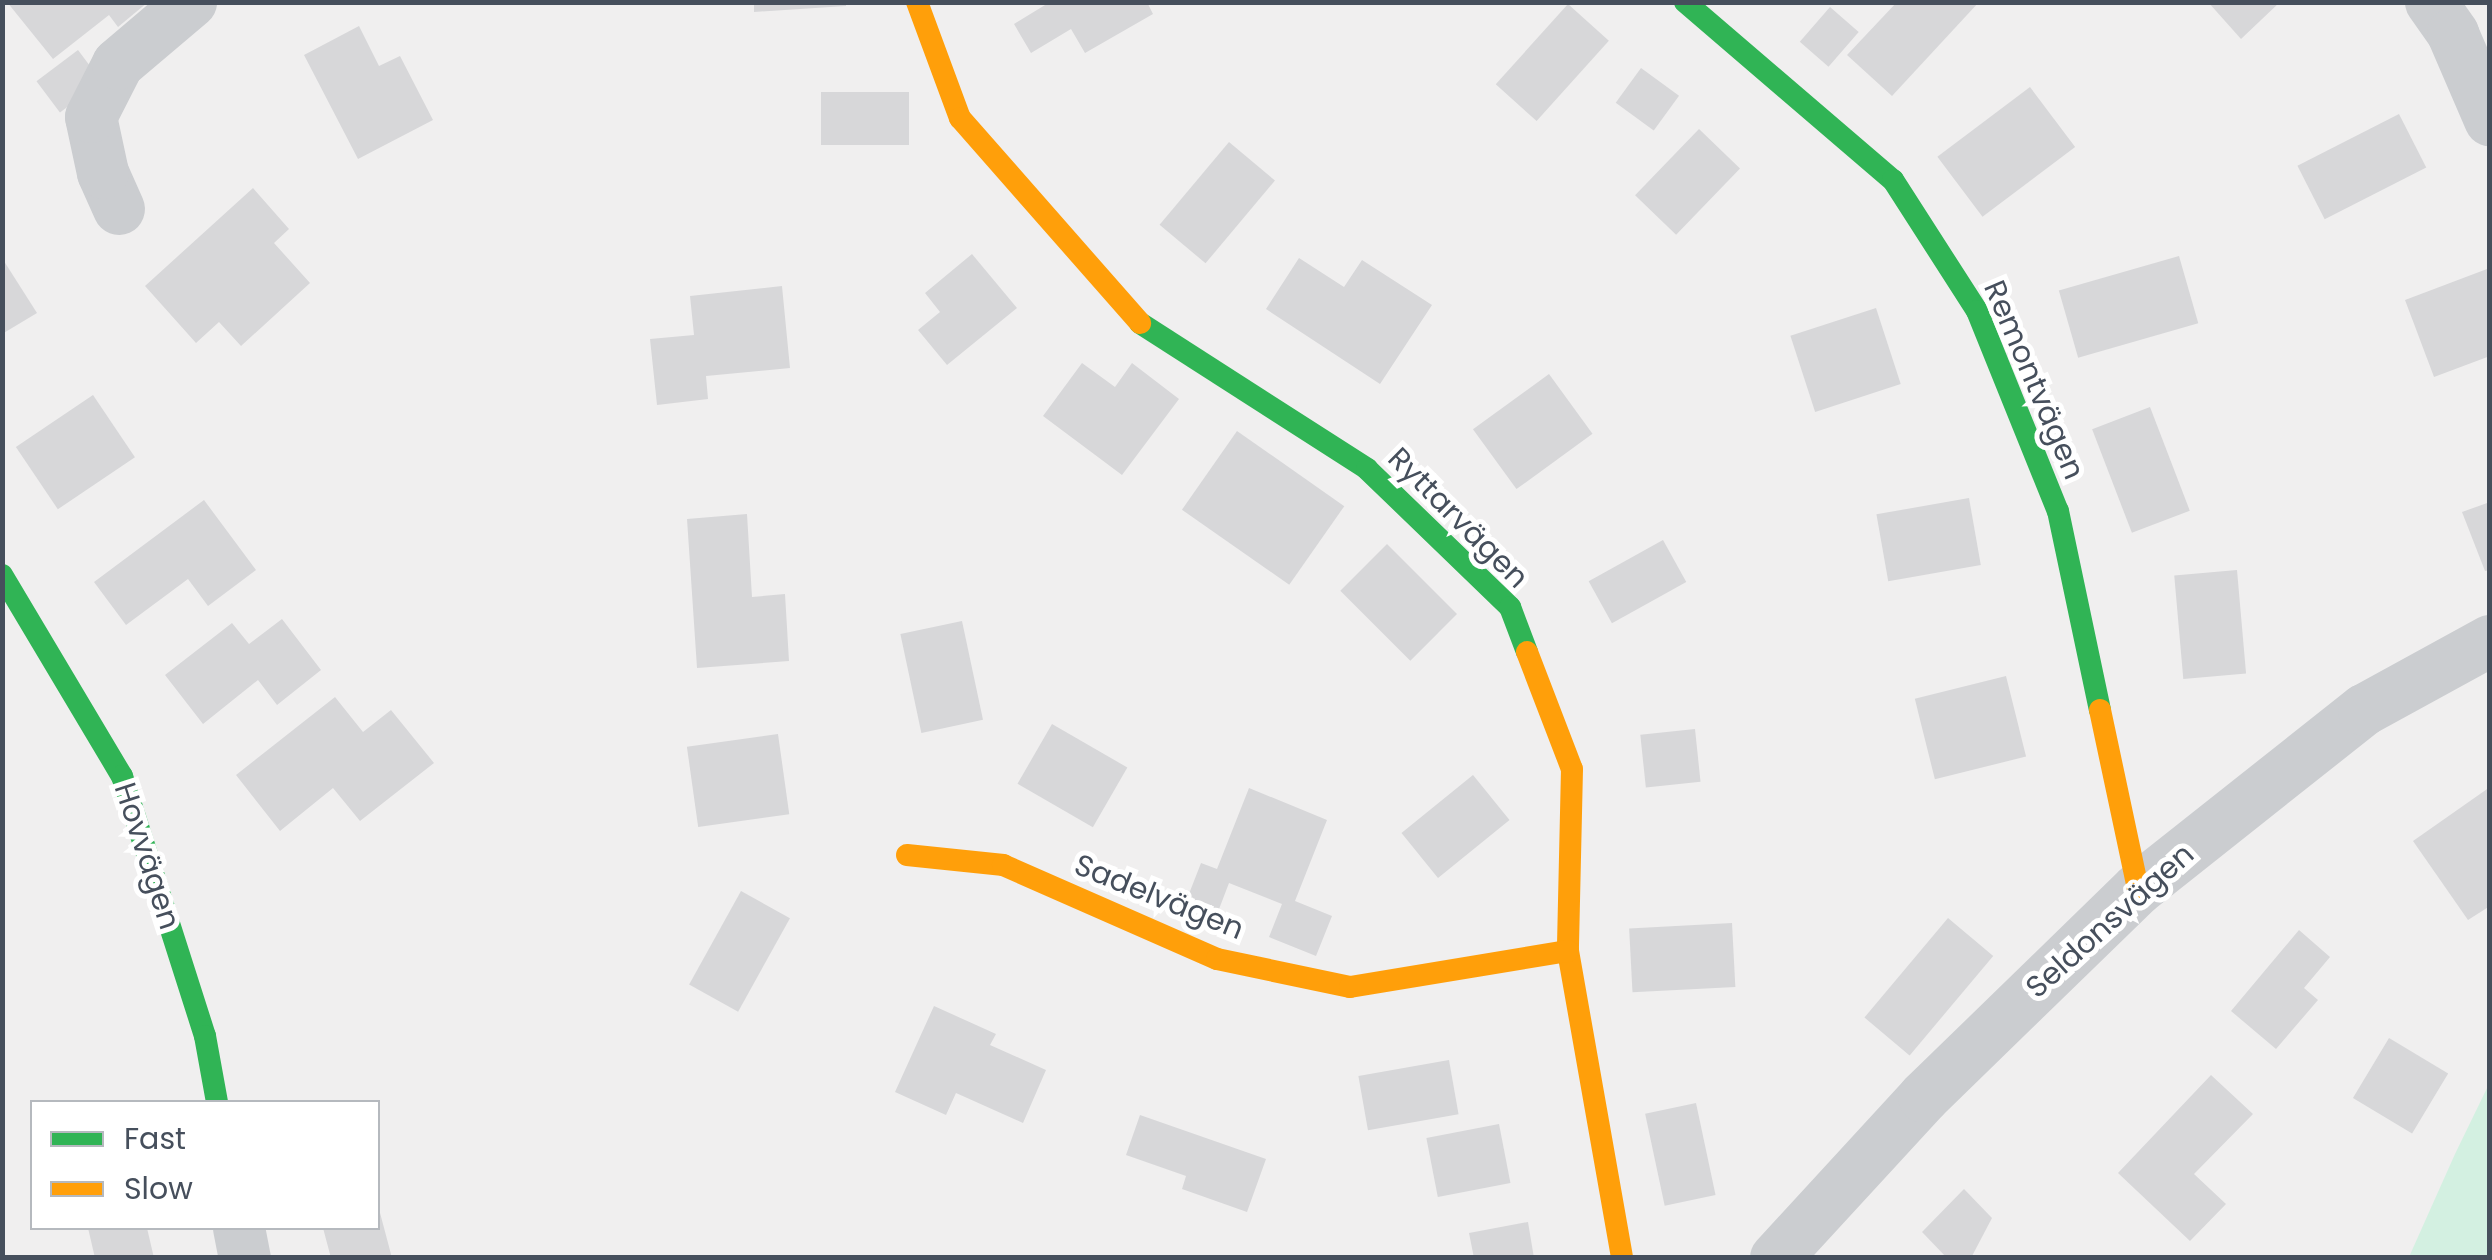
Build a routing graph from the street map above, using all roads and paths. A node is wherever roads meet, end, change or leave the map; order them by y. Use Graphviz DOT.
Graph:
graph roads {
  1 [pos="190,2"];
  2 [pos="917,2"];
  3 [pos="1685,2"];
  4 [pos="2431,2"];
  5 [pos="2490,120"];
  6 [pos="119,209"];
  7 [pos="2,575"];
  8 [pos="2490,641"];
  9 [pos="907,855"];
  10 [pos="2138,888"];
  11 [pos="1568,950"];
  12 [pos="217,1100"];
  13 [pos="239,1230"];
  14 [pos="244,1258"];
  15 [pos="1622,1258"];
  16 [pos="1776,1258"];
  1 -- 6 [label="street"];
  2 -- 11 [label="street, Ryttarvägen"];
  3 -- 10 [label="street, Remontvägen"];
  4 -- 5 [label="street"];
  7 -- 12 [label="street, Hovvägen"];
  8 -- 10 [label="street, Seldonsvägen"];
  9 -- 11 [label="street, Sadelvägen"];
  10 -- 16 [label="street, Seldonsvägen"];
  11 -- 15 [label="street, Ryttarvägen"];
  13 -- 14 [label="street"];
}
